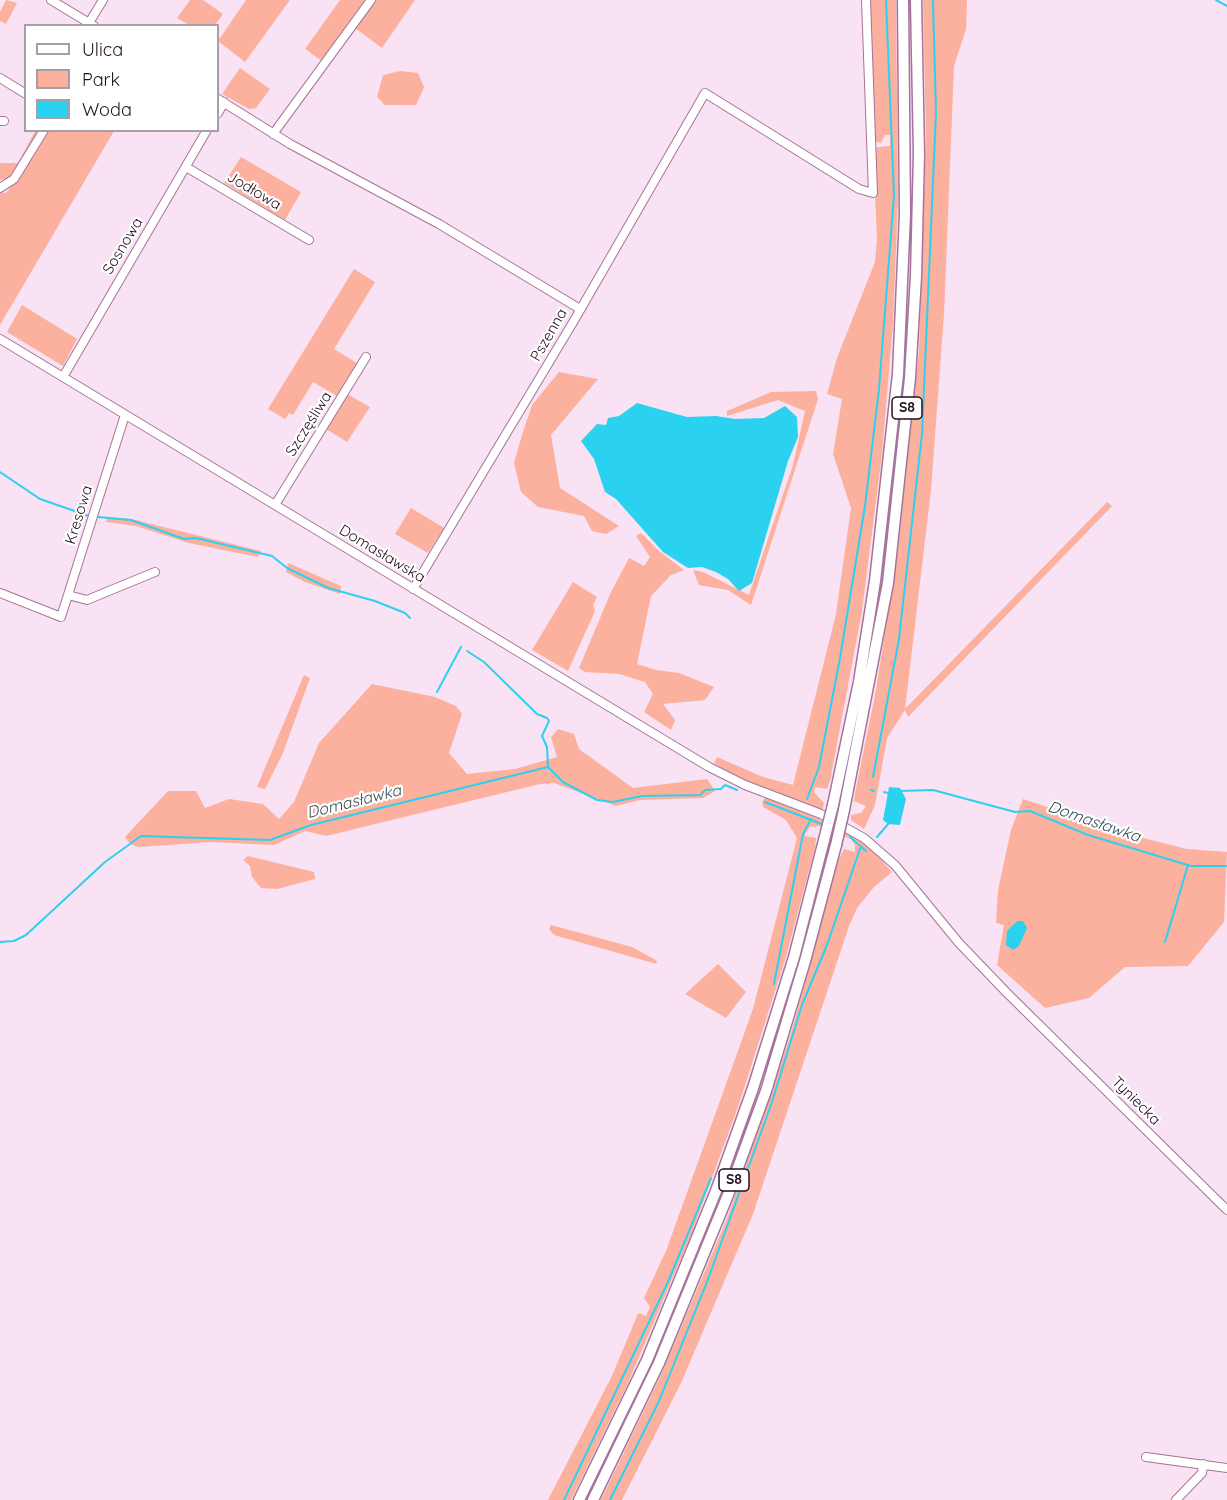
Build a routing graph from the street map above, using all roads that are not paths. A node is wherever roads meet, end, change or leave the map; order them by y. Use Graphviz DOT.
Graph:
graph roads {
  1 [pos="51,0"];
  2 [pos="103,0"];
  3 [pos="371,0"];
  4 [pos="866,0"];
  5 [pos="903,0"];
  6 [pos="916,0"];
  7 [pos="91,24"];
  8 [pos="0,78"];
  9 [pos="24,93"];
  10 [pos="221,100"];
  11 [pos="43,132"];
  12 [pos="206,132"];
  13 [pos="273,134"];
  14 [pos="186,166"];
  15 [pos="0,188"];
  16 [pos="309,240"];
  17 [pos="580,309"];
  18 [pos="0,339"];
  19 [pos="366,357"];
  20 [pos="63,377"];
  21 [pos="125,415"];
  22 [pos="275,505"];
  23 [pos="155,572"];
  24 [pos="413,589"];
  25 [pos="0,593"];
  26 [pos="68,595"];
  27 [pos="1025,1011"];
  28 [pos="1227,1210"];
  29 [pos="1146,1457"];
  30 [pos="1203,1464"];
  31 [pos="1227,1468"];
  32 [pos="579,1500"];
  33 [pos="593,1500"];
  34 [pos="1176,1500"];
  1 -- 7 [label="street"];
  2 -- 7 [label="street"];
  3 -- 13 [label="street"];
  4 -- 17 [label="street, Pszenna"];
  5 -- 32 [label="highway, S8, bridge"];
  6 -- 33 [label="highway, S8, bridge"];
  8 -- 9 [label="street"];
  10 -- 13 [label="street"];
  11 -- 15 [label="street"];
  12 -- 14 [label="street, Sosnowa"];
  13 -- 17 [label="street"];
  14 -- 16 [label="street, Jodłowa"];
  14 -- 20 [label="street, Sosnowa"];
  17 -- 24 [label="street, Pszenna"];
  18 -- 20 [label="street, Domasławska"];
  19 -- 22 [label="street, Szczęśliwa"];
  20 -- 21 [label="street, Domasławska"];
  21 -- 22 [label="street, Domasławska"];
  21 -- 26 [label="street, Kresowa"];
  22 -- 24 [label="street, Domasławska"];
  23 -- 26 [label="street"];
  24 -- 27 [label="street, Domasławska"];
  25 -- 26 [label="street, Kresowa"];
  27 -- 28 [label="street, Tyniecka"];
  29 -- 30 [label="street"];
  30 -- 31 [label="street"];
  30 -- 34 [label="street"];
}
